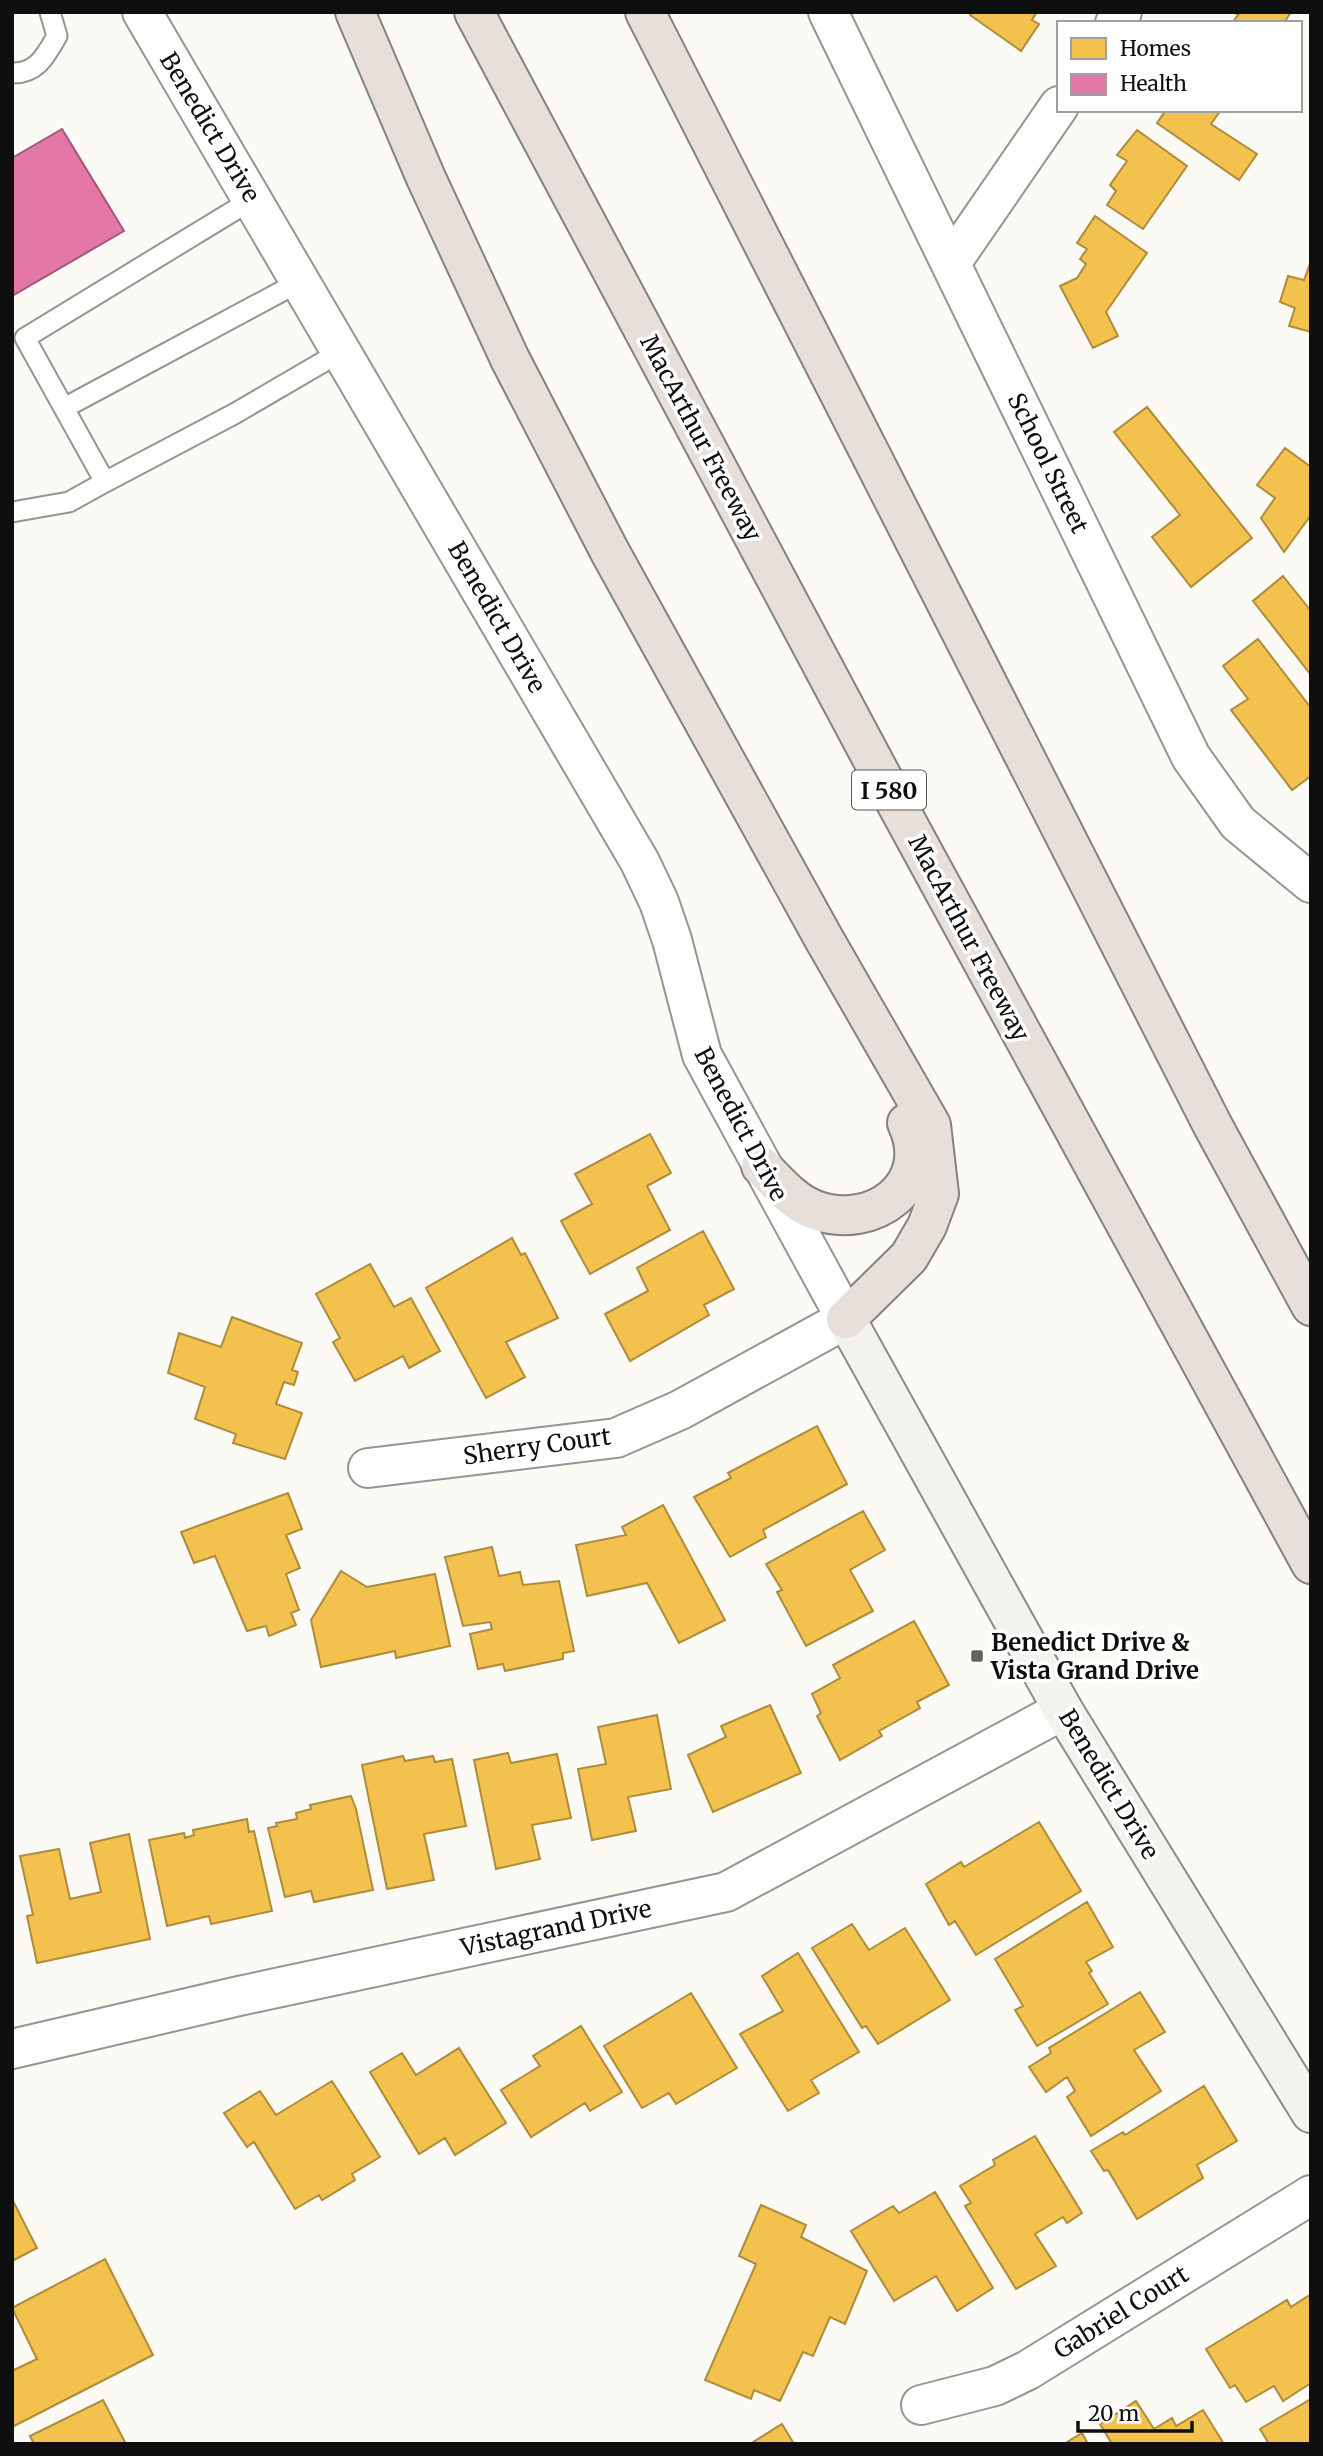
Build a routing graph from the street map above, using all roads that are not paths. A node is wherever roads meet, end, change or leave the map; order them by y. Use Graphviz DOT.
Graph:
graph roads {
  1 [pos="50,12"];
  2 [pos="142,12"];
  3 [pos="355,12"];
  4 [pos="474,12"];
  5 [pos="645,12"];
  6 [pos="828,12"];
  7 [pos="12,73"];
  8 [pos="1057,109"];
  9 [pos="253,200"];
  10 [pos="951,263"];
  11 [pos="301,281"];
  12 [pos="342,351"];
  13 [pos="64,408"];
  14 [pos="105,482"];
  15 [pos="12,512"];
  16 [pos="1311,883"];
  17 [pos="824,939"];
  18 [pos="761,1166"];
  19 [pos="1311,1306"];
  20 [pos="846,1319"];
  21 [pos="368,1468"];
  22 [pos="1311,1564"];
  23 [pos="1063,1710"];
  24 [pos="12,2049"];
  25 [pos="1311,2113"];
  26 [pos="1311,2195"];
  27 [pos="921,2405"];
  1 -- 7 [label="lane"];
  2 -- 9 [label="street, Benedict Drive"];
  3 -- 17 [label="highway"];
  4 -- 22 [label="highway, MacArthur Freeway / I 580"];
  5 -- 19 [label="highway"];
  6 -- 10 [label="street, School Street"];
  8 -- 10 [label="street"];
  9 -- 11 [label="street, Benedict Drive"];
  9 -- 13 [label="lane"];
  10 -- 16 [label="street, School Street"];
  11 -- 12 [label="street, Benedict Drive"];
  11 -- 13 [label="lane"];
  12 -- 14 [label="lane"];
  12 -- 18 [label="street, Benedict Drive"];
  13 -- 14 [label="lane"];
  14 -- 15 [label="lane"];
  17 -- 18 [label="highway"];
  17 -- 20 [label="highway"];
  18 -- 20 [label="street, Benedict Drive"];
  20 -- 21 [label="street, Sherry Court"];
  20 -- 23 [label="street, Benedict Drive"];
  23 -- 24 [label="street, Vistagrand Drive"];
  23 -- 25 [label="street, Benedict Drive"];
  26 -- 27 [label="street, Gabriel Court"];
}
